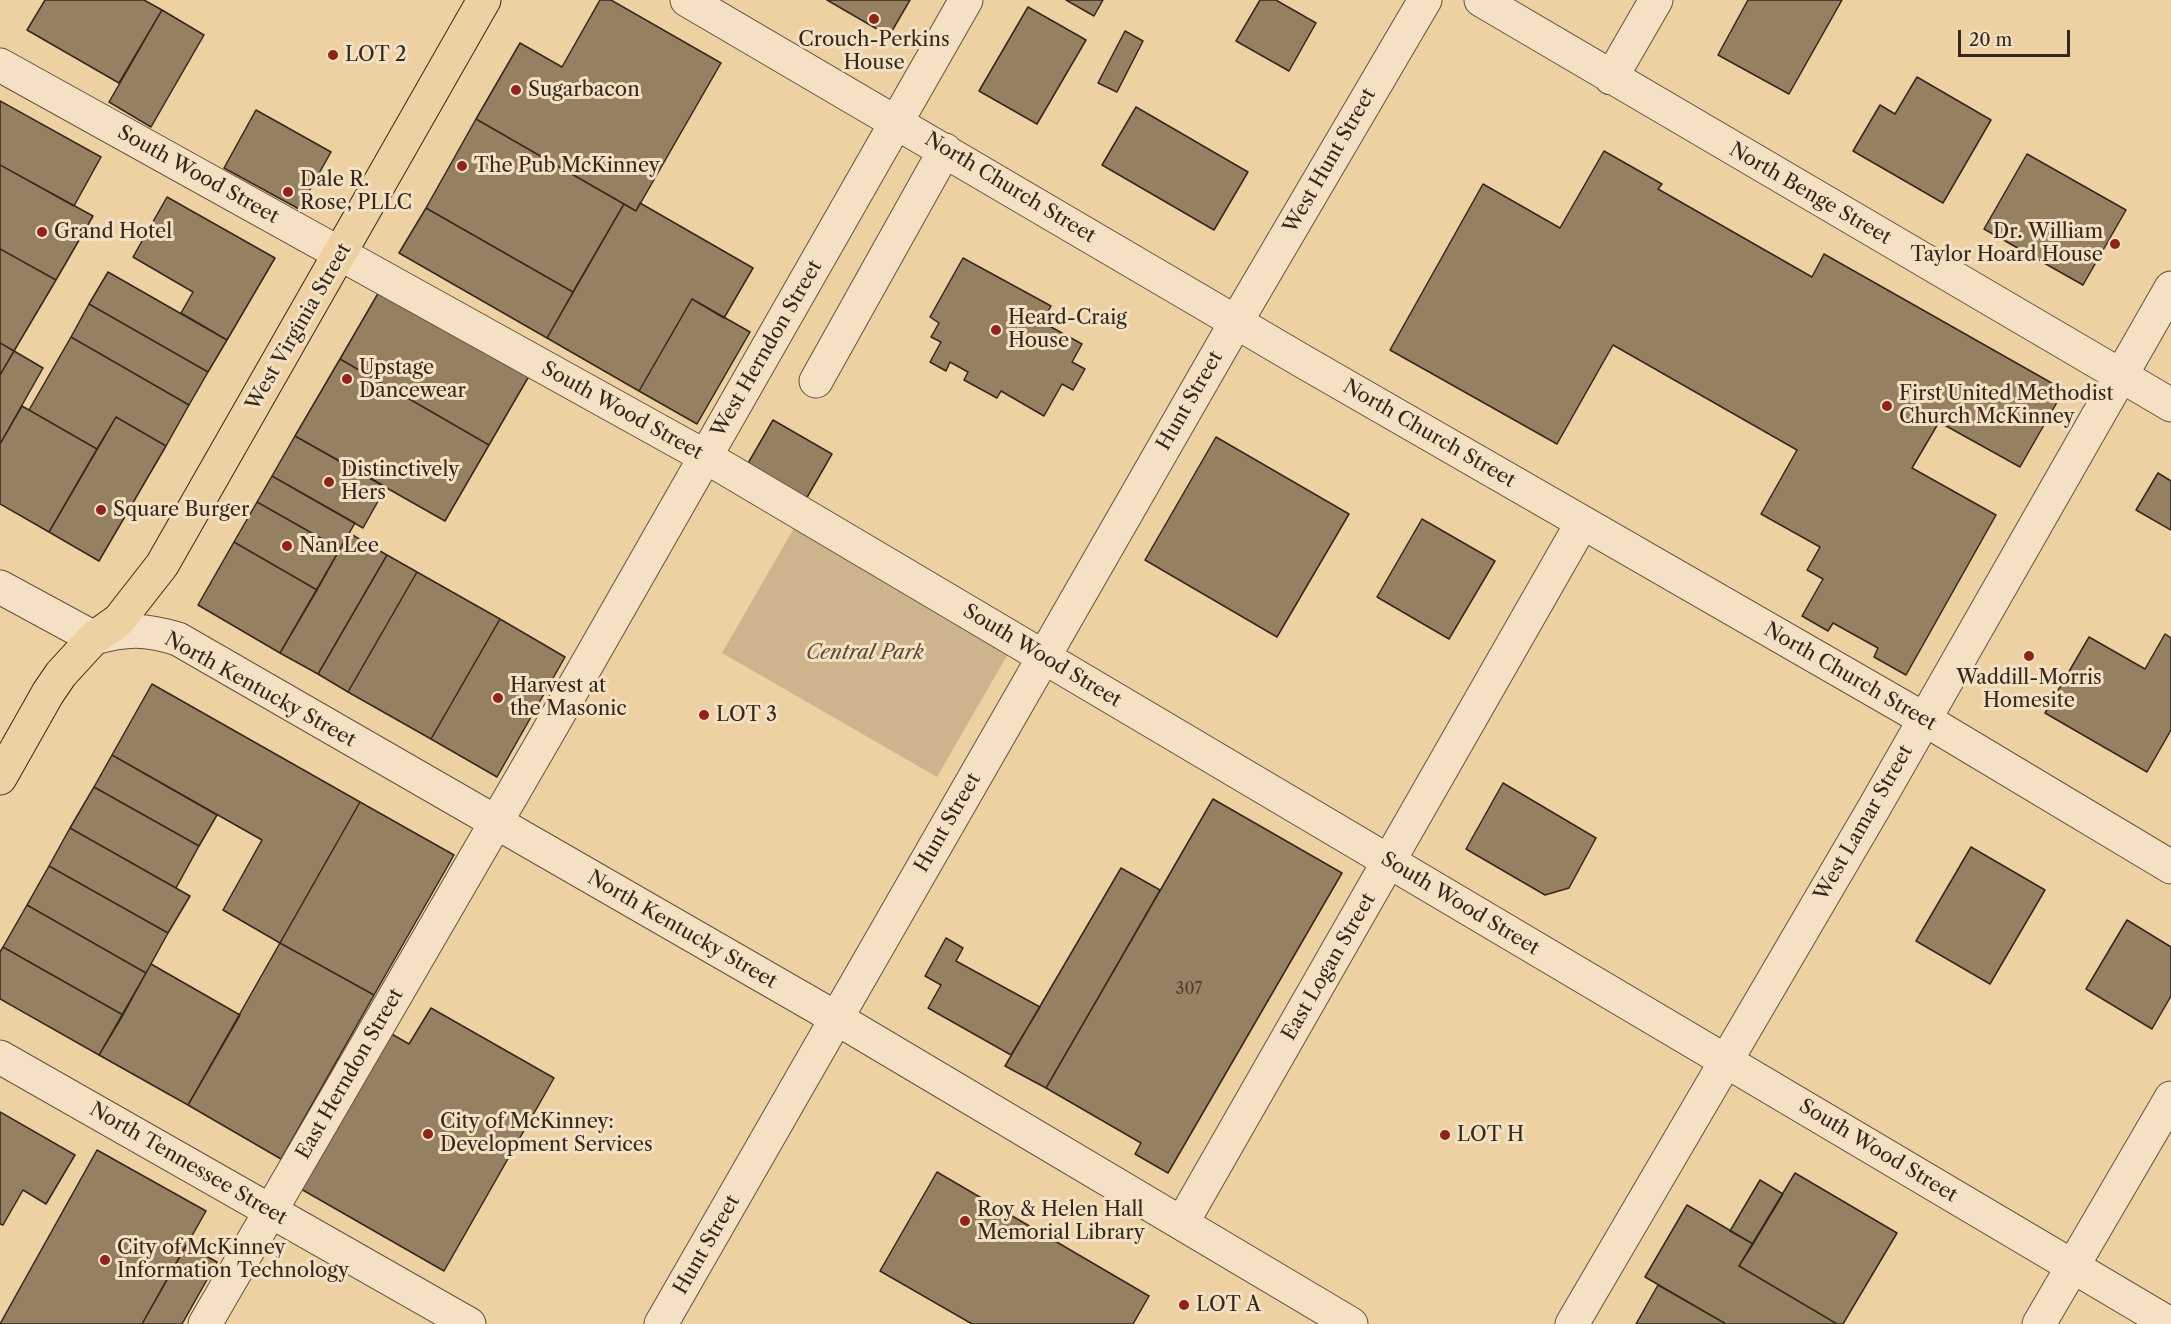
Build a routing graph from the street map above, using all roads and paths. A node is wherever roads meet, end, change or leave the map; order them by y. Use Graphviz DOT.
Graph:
graph roads {
  1 [pos="483,0"];
  2 [pos="687,0"];
  3 [pos="966,0"];
  4 [pos="1425,0"];
  5 [pos="1481,0"];
  6 [pos="1656,0"];
  7 [pos="1522,10"];
  8 [pos="0,64"];
  9 [pos="1611,78"];
  10 [pos="897,122"];
  11 [pos="945,150"];
  12 [pos="340,255"];
  13 [pos="2171,288"];
  14 [pos="1236,322"];
  15 [pos="2120,375"];
  16 [pos="816,381"];
  17 [pos="2171,405"];
  18 [pos="706,457"];
  19 [pos="1582,523"];
  20 [pos="0,586"];
  21 [pos="94,638"];
  22 [pos="1044,657"];
  23 [pos="1924,719"];
  24 [pos="0,778"];
  25 [pos="496,824"];
  26 [pos="1389,861"];
  27 [pos="2171,867"];
  28 [pos="836,1018"];
  29 [pos="0,1057"];
  30 [pos="1725,1060"];
  31 [pos="2171,1098"];
  32 [pos="271,1211"];
  33 [pos="1182,1222"];
  34 [pos="2073,1267"];
  35 [pos="205,1324"];
  36 [pos="469,1324"];
  37 [pos="661,1324"];
  38 [pos="1351,1324"];
  39 [pos="1572,1324"];
  40 [pos="2039,1324"];
  41 [pos="2170,1324"];
  1 -- 12 [label="main road, West Virginia Street"];
  2 -- 10 [label="street, North Church Street"];
  3 -- 10 [label="street, West Herndon Street"];
  4 -- 14 [label="street, West Hunt Street"];
  5 -- 7 [label="street, North Benge Street"];
  6 -- 9 [label="street"];
  7 -- 9 [label="street, North Benge Street"];
  8 -- 12 [label="street, South Wood Street"];
  9 -- 15 [label="street, North Benge Street"];
  10 -- 11 [label="street, North Church Street"];
  10 -- 18 [label="street, West Herndon Street"];
  11 -- 14 [label="street, North Church Street"];
  11 -- 16 [label="street"];
  12 -- 18 [label="street, South Wood Street"];
  12 -- 21 [label="main road, West Virginia Street"];
  13 -- 15 [label="street, West Lamar Street"];
  14 -- 19 [label="street, North Church Street"];
  14 -- 22 [label="street, Hunt Street"];
  15 -- 17 [label="street, North Benge Street"];
  15 -- 23 [label="street, West Lamar Street"];
  18 -- 22 [label="street, South Wood Street"];
  18 -- 25 [label="street, West Herndon Street"];
  19 -- 23 [label="street, North Church Street"];
  19 -- 26 [label="street, East Logan Street"];
  20 -- 21 [label="street"];
  21 -- 24 [label="main road, West Virginia Street"];
  21 -- 25 [label="street, North Kentucky Street"];
  22 -- 26 [label="street, South Wood Street"];
  22 -- 28 [label="street, Hunt Street"];
  23 -- 27 [label="street, North Church Street"];
  23 -- 30 [label="street, West Lamar Street"];
  25 -- 28 [label="street, North Kentucky Street"];
  25 -- 32 [label="street, East Herndon Street"];
  26 -- 30 [label="street, South Wood Street"];
  26 -- 33 [label="street, East Logan Street"];
  28 -- 33 [label="street, North Kentucky Street"];
  28 -- 37 [label="street, Hunt Street"];
  29 -- 32 [label="street, North Tennessee Street"];
  30 -- 34 [label="street, South Wood Street"];
  30 -- 39 [label="street, West Lamar Street"];
  31 -- 34 [label="street"];
  32 -- 35 [label="street, East Herndon Street"];
  32 -- 36 [label="street, North Tennessee Street"];
  33 -- 38 [label="street, North Kentucky Street"];
  34 -- 40 [label="street"];
  34 -- 41 [label="street, South Wood Street"];
}
